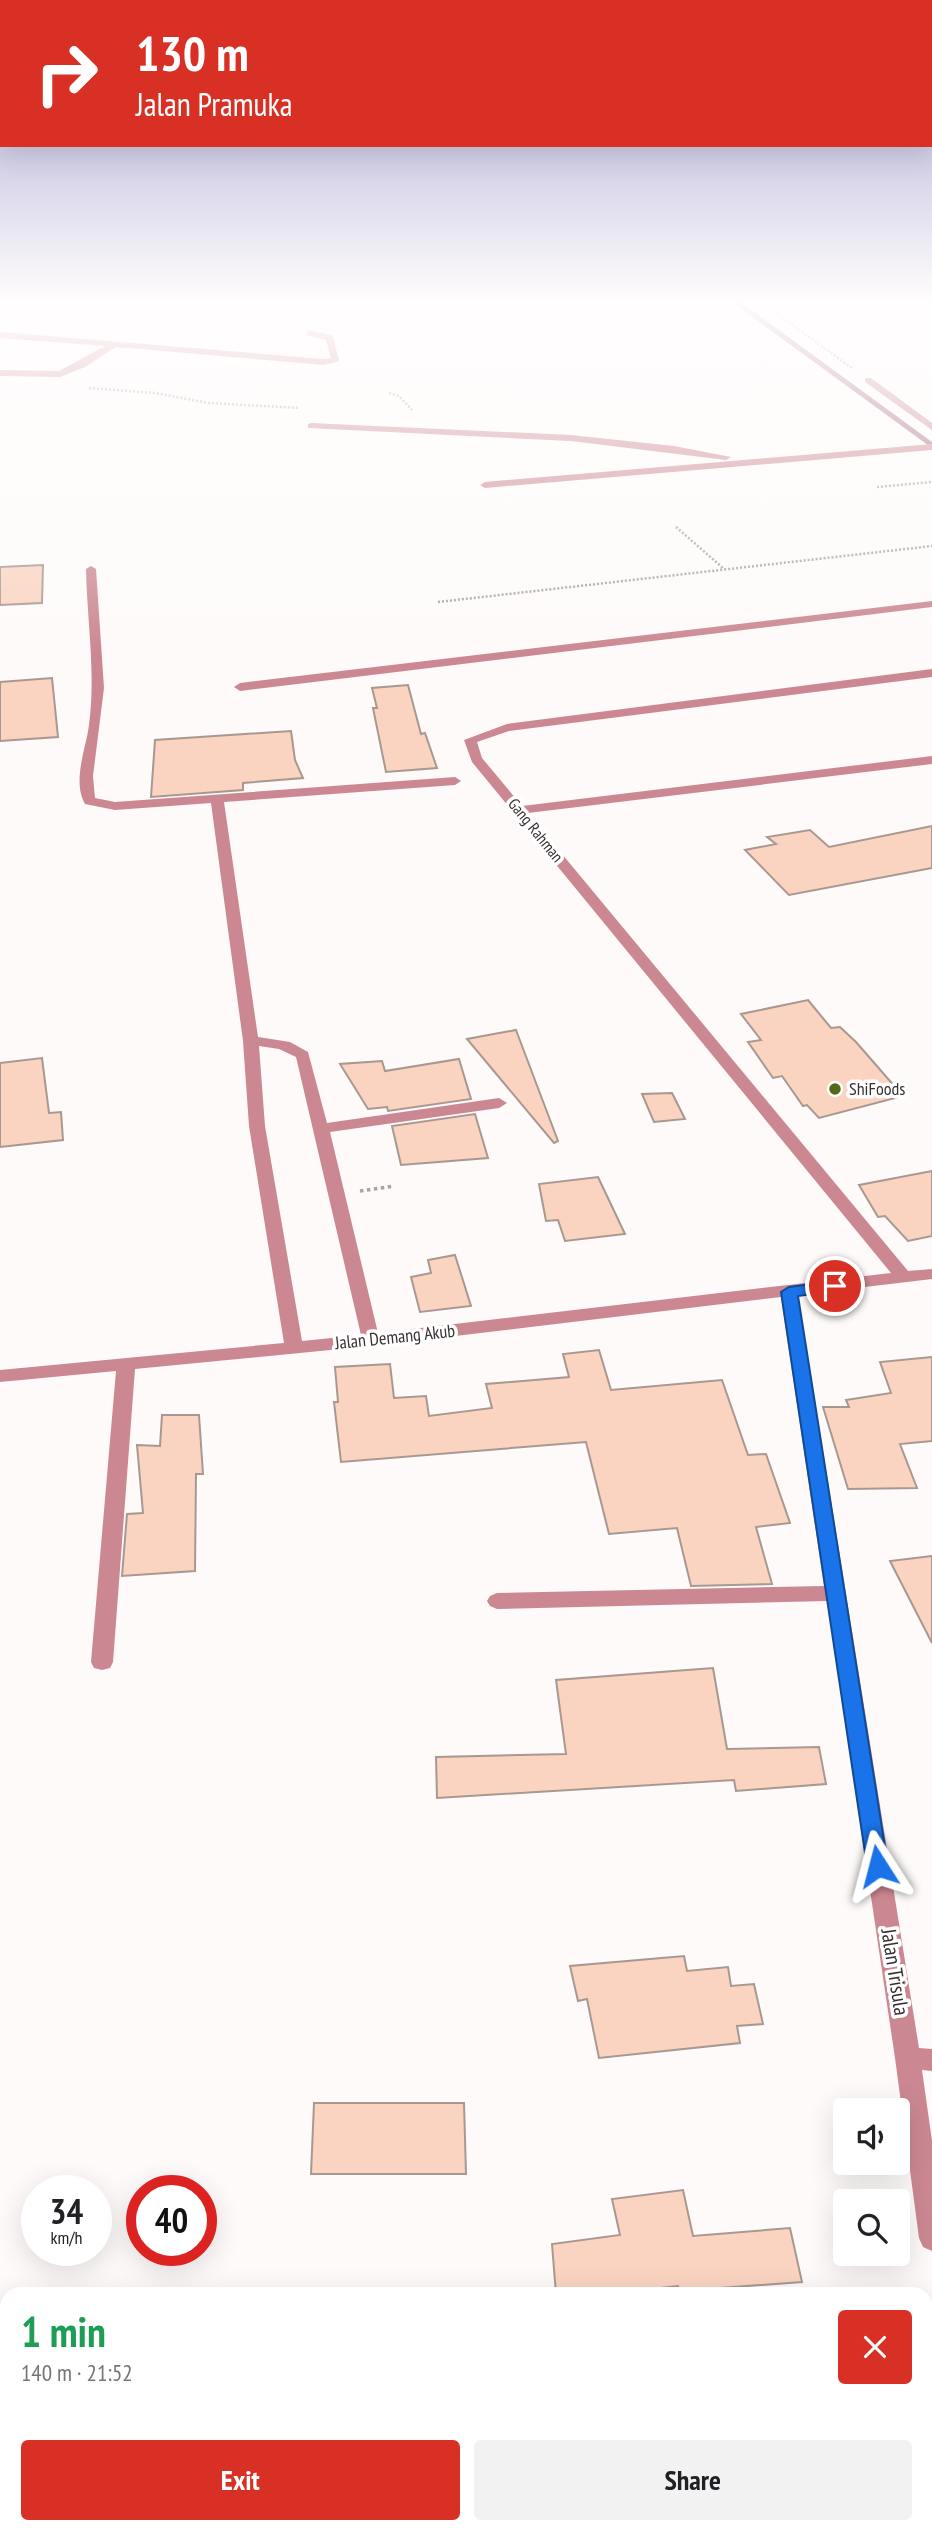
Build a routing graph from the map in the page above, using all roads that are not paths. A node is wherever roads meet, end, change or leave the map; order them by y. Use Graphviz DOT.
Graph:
graph roads {
  1 [pos="311,426"];
  2 [pos="932,447"];
  3 [pos="750,462"];
  4 [pos="485,485"];
  5 [pos="91,569"];
  6 [pos="932,604"];
  7 [pos="932,673"];
  8 [pos="240,687"];
  9 [pos="932,760"];
  10 [pos="455,781"];
  11 [pos="217,800"];
  12 [pos="520,810"];
  13 [pos="251,1041"];
  14 [pos="499,1103"];
  15 [pos="320,1129"];
  16 [pos="932,1274"];
  17 [pos="905,1279"];
  18 [pos="789,1292"];
  19 [pos="371,1340"];
  20 [pos="294,1346"];
  21 [pos="126,1363"];
  22 [pos="0,1376"];
  23 [pos="834,1593"];
  24 [pos="497,1601"];
  25 [pos="102,1662"];
  26 [pos="920,2059"];
  27 [pos="932,2238"];
  1 -- 3 [label="street"];
  2 -- 3 [label="street"];
  3 -- 4 [label="street"];
  5 -- 11 [label="street"];
  6 -- 8 [label="street"];
  7 -- 12 [label="street, Gang Rahman"];
  9 -- 12 [label="street"];
  10 -- 11 [label="street"];
  11 -- 13 [label="street"];
  12 -- 17 [label="street, Gang Rahman"];
  13 -- 15 [label="street"];
  13 -- 20 [label="street"];
  14 -- 15 [label="street"];
  15 -- 19 [label="street"];
  16 -- 17 [label="street, Jalan Demang Akub"];
  17 -- 18 [label="street, Jalan Demang Akub"];
  18 -- 19 [label="street, Jalan Demang Akub"];
  18 -- 23 [label="street, Jalan Trisula"];
  19 -- 20 [label="street, Jalan Demang Akub"];
  20 -- 21 [label="street, Jalan Demang Akub"];
  21 -- 22 [label="street, Jalan Demang Akub"];
  21 -- 25 [label="street"];
  23 -- 24 [label="street"];
  23 -- 26 [label="street, Jalan Trisula"];
  26 -- 27 [label="street, Jalan Trisula"];
}
